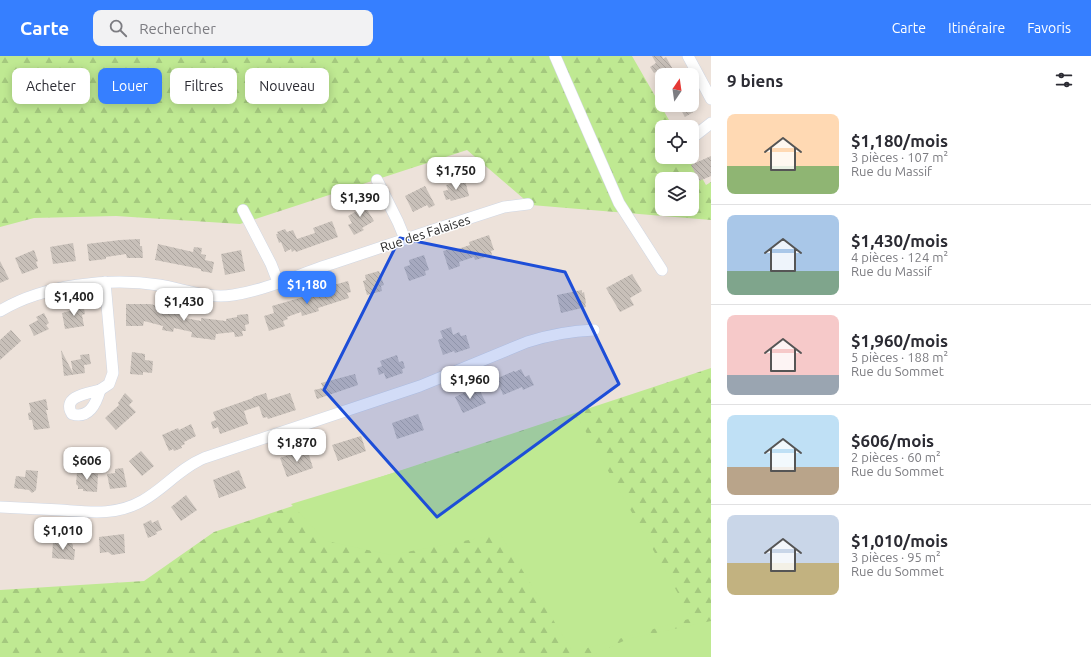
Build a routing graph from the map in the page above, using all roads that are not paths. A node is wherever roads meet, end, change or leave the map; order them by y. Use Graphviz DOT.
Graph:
graph roads {
  1 [pos="555,56"];
  2 [pos="688,56"];
  3 [pos="711,99"];
  4 [pos="711,123"];
  5 [pos="699,132"];
  6 [pos="377,180"];
  7 [pos="528,204"];
  8 [pos="243,210"];
  9 [pos="405,239"];
  10 [pos="662,270"];
  11 [pos="105,282"];
  12 [pos="278,282"];
  13 [pos="0,311"];
  14 [pos="594,330"];
  15 [pos="100,390"];
  16 [pos="0,507"];
  1 -- 10 [label="street"];
  2 -- 3 [label="street"];
  4 -- 5 [label="street"];
  6 -- 9 [label="street"];
  7 -- 9 [label="street, Rue des Falaises"];
  8 -- 12 [label="street"];
  9 -- 12 [label="street, Rue des Falaises"];
  11 -- 12 [label="street, Rue des Falaises"];
  11 -- 13 [label="street, Rue des Falaises"];
  11 -- 15 [label="street"];
  14 -- 16 [label="street"];
}
